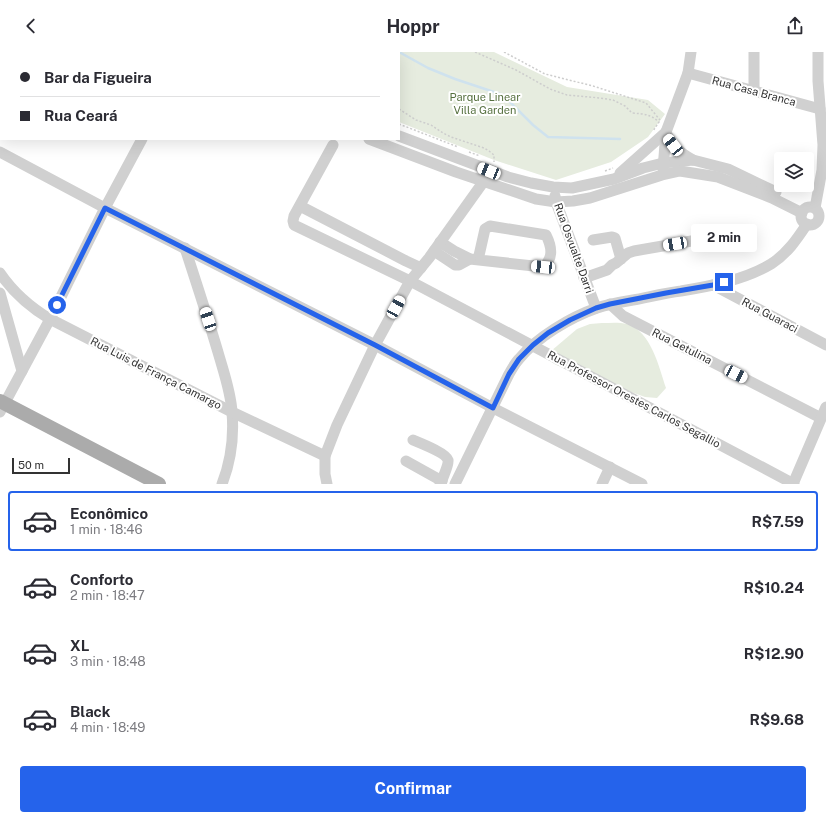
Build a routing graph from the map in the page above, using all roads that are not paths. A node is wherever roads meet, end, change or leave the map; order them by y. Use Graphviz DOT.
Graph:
graph roads {
  1 [pos="691,52"];
  2 [pos="754,52"];
  3 [pos="818,52"];
  4 [pos="688,73"];
  5 [pos="754,90"];
  6 [pos="820,108"];
  7 [pos="664,127"];
  8 [pos="400,136"];
  9 [pos="141,140"];
  10 [pos="372,140"];
  11 [pos="333,145"];
  12 [pos="0,152"];
  13 [pos="693,160"];
  14 [pos="663,163"];
  15 [pos="490,168"];
  16 [pos="662,175"];
  17 [pos="614,179"];
  18 [pos="484,181"];
  19 [pos="553,187"];
  20 [pos="556,202"];
  21 [pos="300,206"];
  22 [pos="105,208"];
  23 [pos="812,216"];
  24 [pos="826,226"];
  25 [pos="703,239"];
  26 [pos="593,240"];
  27 [pos="437,246"];
  28 [pos="185,248"];
  29 [pos="474,260"];
  30 [pos="616,262"];
  31 [pos="421,268"];
  32 [pos="0,273"];
  33 [pos="582,275"];
  34 [pos="410,281"];
  35 [pos="713,285"];
  36 [pos="0,293"];
  37 [pos="610,304"];
  38 [pos="596,308"];
  39 [pos="50,319"];
  40 [pos="375,345"];
  41 [pos="533,345"];
  42 [pos="826,345"];
  43 [pos="22,371"];
  44 [pos="1,406"];
  45 [pos="826,407"];
  46 [pos="493,408"];
  47 [pos="232,412"];
  48 [pos="821,418"];
  49 [pos="412,440"];
  50 [pos="325,456"];
  51 [pos="406,461"];
  52 [pos="610,467"];
  53 [pos="441,483"];
  54 [pos="159,484"];
  55 [pos="222,484"];
  56 [pos="327,484"];
  57 [pos="455,484"];
  58 [pos="602,484"];
  59 [pos="642,484"];
  60 [pos="794,484"];
  1 -- 4 [label="street"];
  2 -- 5 [label="street"];
  3 -- 6 [label="street"];
  4 -- 5 [label="street, Rua Casa Branca"];
  4 -- 7 [label="street"];
  5 -- 6 [label="street, Rua Casa Branca"];
  6 -- 23 [label="street"];
  7 -- 13 [label="street"];
  7 -- 14 [label="street"];
  7 -- 17 [label="street"];
  8 -- 15 [label="street"];
  9 -- 22 [label="street"];
  10 -- 18 [label="street"];
  11 -- 21 [label="street"];
  12 -- 22 [label="street"];
  13 -- 14 [label="street"];
  13 -- 23 [label="street"];
  14 -- 16 [label="street"];
  14 -- 17 [label="street"];
  15 -- 18 [label="street"];
  15 -- 19 [label="street"];
  16 -- 20 [label="street"];
  16 -- 23 [label="street"];
  17 -- 19 [label="street"];
  18 -- 20 [label="street"];
  18 -- 27 [label="street"];
  19 -- 20 [label="street, Rua Osvualte Darri"];
  20 -- 33 [label="street, Rua Osvualte Darri"];
  21 -- 31 [label="street"];
  21 -- 34 [label="street, Rua Professor Orestes Carlos Segallio"];
  22 -- 28 [label="street"];
  22 -- 39 [label="street"];
  23 -- 24 [label="street"];
  23 -- 35 [label="street"];
  25 -- 30 [label="street"];
  26 -- 30 [label="street"];
  27 -- 29 [label="street"];
  27 -- 31 [label="street"];
  28 -- 40 [label="street"];
  28 -- 47 [label="street"];
  29 -- 29 [label="street"];
  30 -- 33 [label="street"];
  31 -- 34 [label="street"];
  32 -- 39 [label="street, Rua Luis de França Camargo"];
  33 -- 38 [label="street, Rua Osvualte Darri"];
  34 -- 40 [label="street"];
  34 -- 41 [label="street, Rua Professor Orestes Carlos Segallio"];
  35 -- 37 [label="street"];
  35 -- 42 [label="street, Rua Guaraci"];
  36 -- 43 [label="street"];
  37 -- 38 [label="street"];
  37 -- 48 [label="street, Rua Getulina"];
  38 -- 41 [label="street"];
  39 -- 43 [label="street"];
  39 -- 47 [label="street, Rua Luis de França Camargo"];
  40 -- 46 [label="street"];
  40 -- 50 [label="street"];
  41 -- 46 [label="street"];
  41 -- 60 [label="street, Rua Professor Orestes Carlos Segallio"];
  43 -- 44 [label="street"];
  44 -- 54 [label="main road"];
  45 -- 48 [label="street"];
  46 -- 52 [label="street"];
  46 -- 57 [label="street"];
  47 -- 50 [label="street, Rua Luis de França Camargo"];
  47 -- 55 [label="street"];
  48 -- 60 [label="street"];
  49 -- 53 [label="street"];
  50 -- 56 [label="street"];
  51 -- 53 [label="street"];
  52 -- 58 [label="street"];
  52 -- 59 [label="street"];
}
